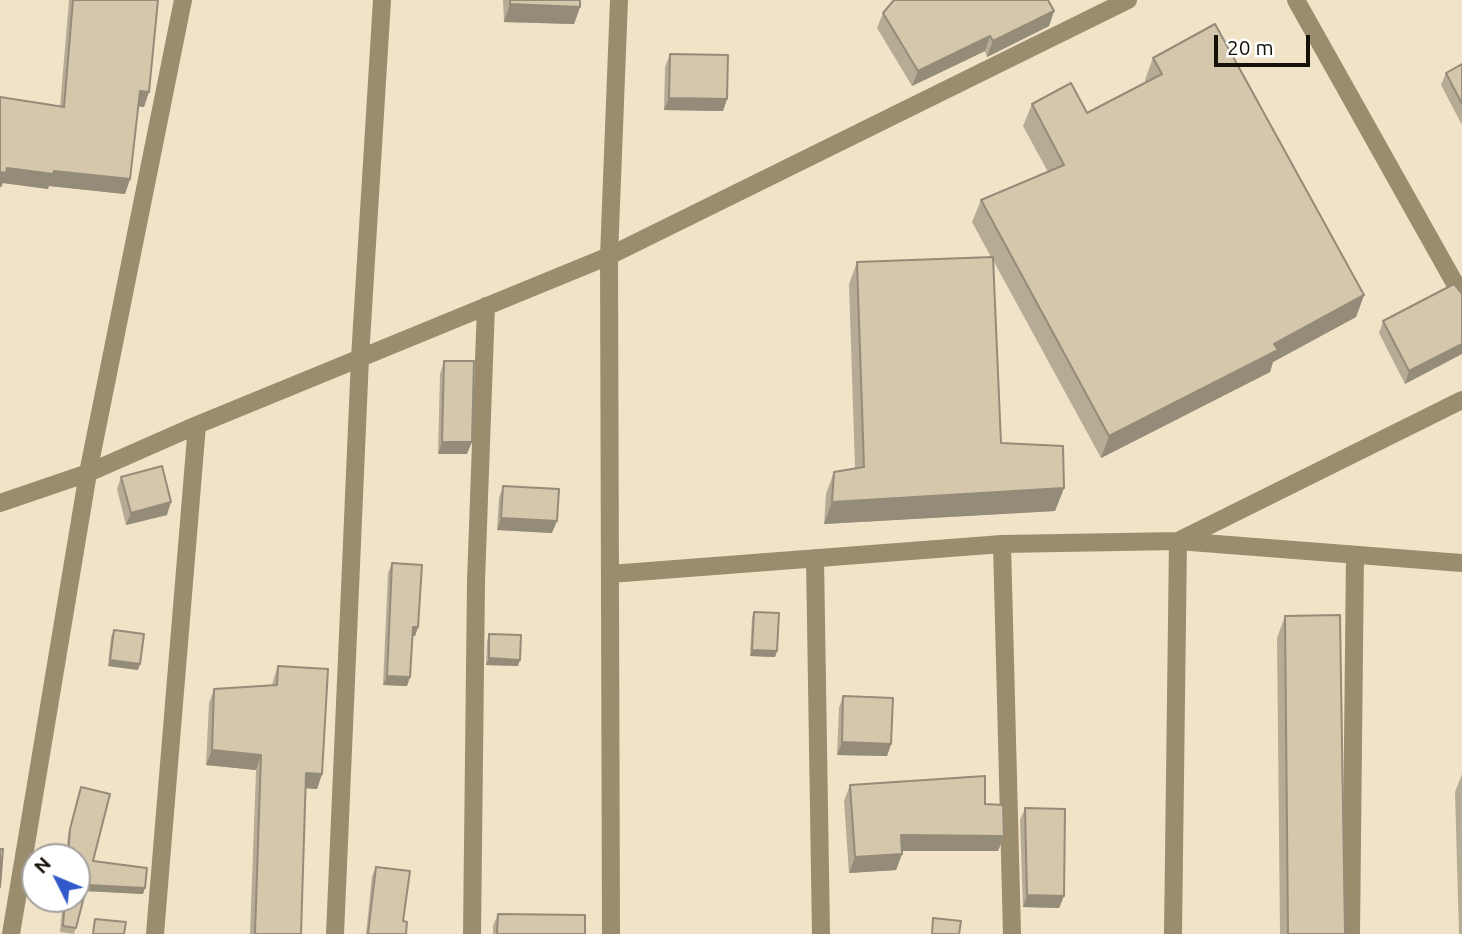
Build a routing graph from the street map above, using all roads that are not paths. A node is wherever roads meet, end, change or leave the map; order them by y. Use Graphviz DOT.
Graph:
graph roads {
  1 [pos="183,0"];
  2 [pos="382,0"];
  3 [pos="619,0"];
  4 [pos="1128,0"];
  5 [pos="1296,0"];
  6 [pos="609,256"];
  7 [pos="1462,296"];
  8 [pos="486,306"];
  9 [pos="360,358"];
  10 [pos="1462,400"];
  11 [pos="197,425"];
  12 [pos="88,473"];
  13 [pos="0,503"];
  14 [pos="1178,541"];
  15 [pos="1002,544"];
  16 [pos="1355,555"];
  17 [pos="815,558"];
  18 [pos="1462,563"];
  19 [pos="610,574"];
  20 [pos="11,934"];
  21 [pos="155,934"];
  22 [pos="335,934"];
  23 [pos="472,934"];
  24 [pos="611,934"];
  25 [pos="821,934"];
  26 [pos="1012,934"];
  27 [pos="1173,934"];
  28 [pos="1351,934"];
  1 -- 12 [label="street"];
  2 -- 9 [label="street"];
  3 -- 6 [label="street"];
  4 -- 6 [label="street"];
  5 -- 7 [label="street"];
  6 -- 8 [label="street"];
  6 -- 19 [label="street"];
  8 -- 9 [label="street"];
  8 -- 23 [label="street"];
  9 -- 11 [label="street"];
  9 -- 22 [label="street"];
  10 -- 14 [label="street"];
  11 -- 12 [label="street"];
  11 -- 21 [label="street"];
  12 -- 13 [label="street"];
  12 -- 20 [label="street"];
  14 -- 15 [label="street"];
  14 -- 16 [label="street"];
  14 -- 27 [label="street"];
  15 -- 17 [label="street"];
  15 -- 26 [label="street"];
  16 -- 18 [label="street"];
  16 -- 28 [label="street"];
  17 -- 19 [label="street"];
  17 -- 25 [label="street"];
  19 -- 24 [label="street"];
}
